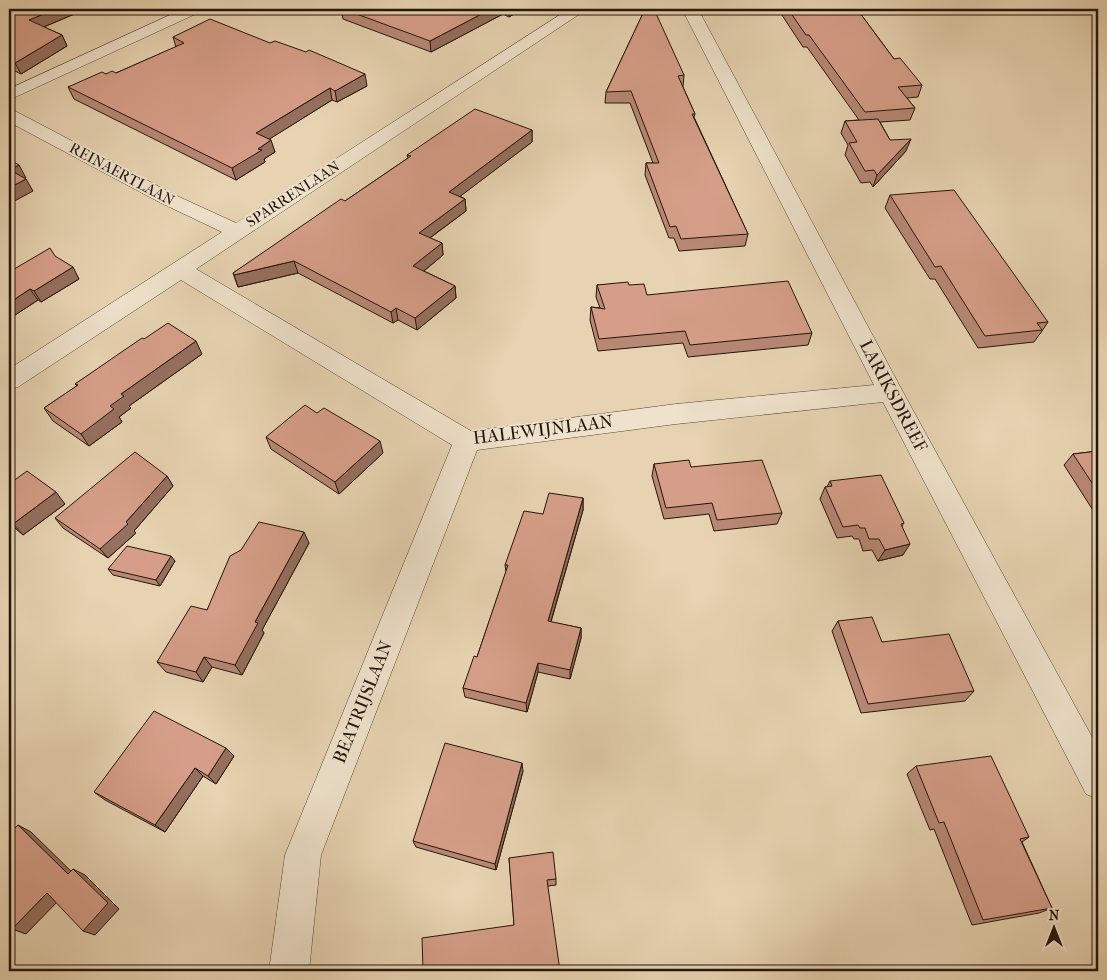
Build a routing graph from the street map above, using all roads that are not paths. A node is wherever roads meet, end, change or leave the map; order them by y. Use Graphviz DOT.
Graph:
graph roads {
  1 [pos="195,9"];
  2 [pos="579,9"];
  3 [pos="690,9"];
  4 [pos="9,95"];
  5 [pos="9,115"];
  6 [pos="236,231"];
  7 [pos="181,270"];
  8 [pos="9,381"];
  9 [pos="890,392"];
  10 [pos="467,441"];
  11 [pos="1098,782"];
  12 [pos="290,971"];
  1 -- 4 [label="street"];
  2 -- 6 [label="street, SPARRENLAAN"];
  3 -- 9 [label="street, LARIKSDREEF"];
  5 -- 6 [label="street, REINAERTLAAN"];
  6 -- 7 [label="street, SPARRENLAAN"];
  7 -- 8 [label="street, SPARRENLAAN"];
  7 -- 10 [label="street, HALEWIJNLAAN"];
  9 -- 10 [label="street, HALEWIJNLAAN"];
  9 -- 11 [label="street, LARIKSDREEF"];
  10 -- 12 [label="street, BEATRIJSLAAN"];
}
